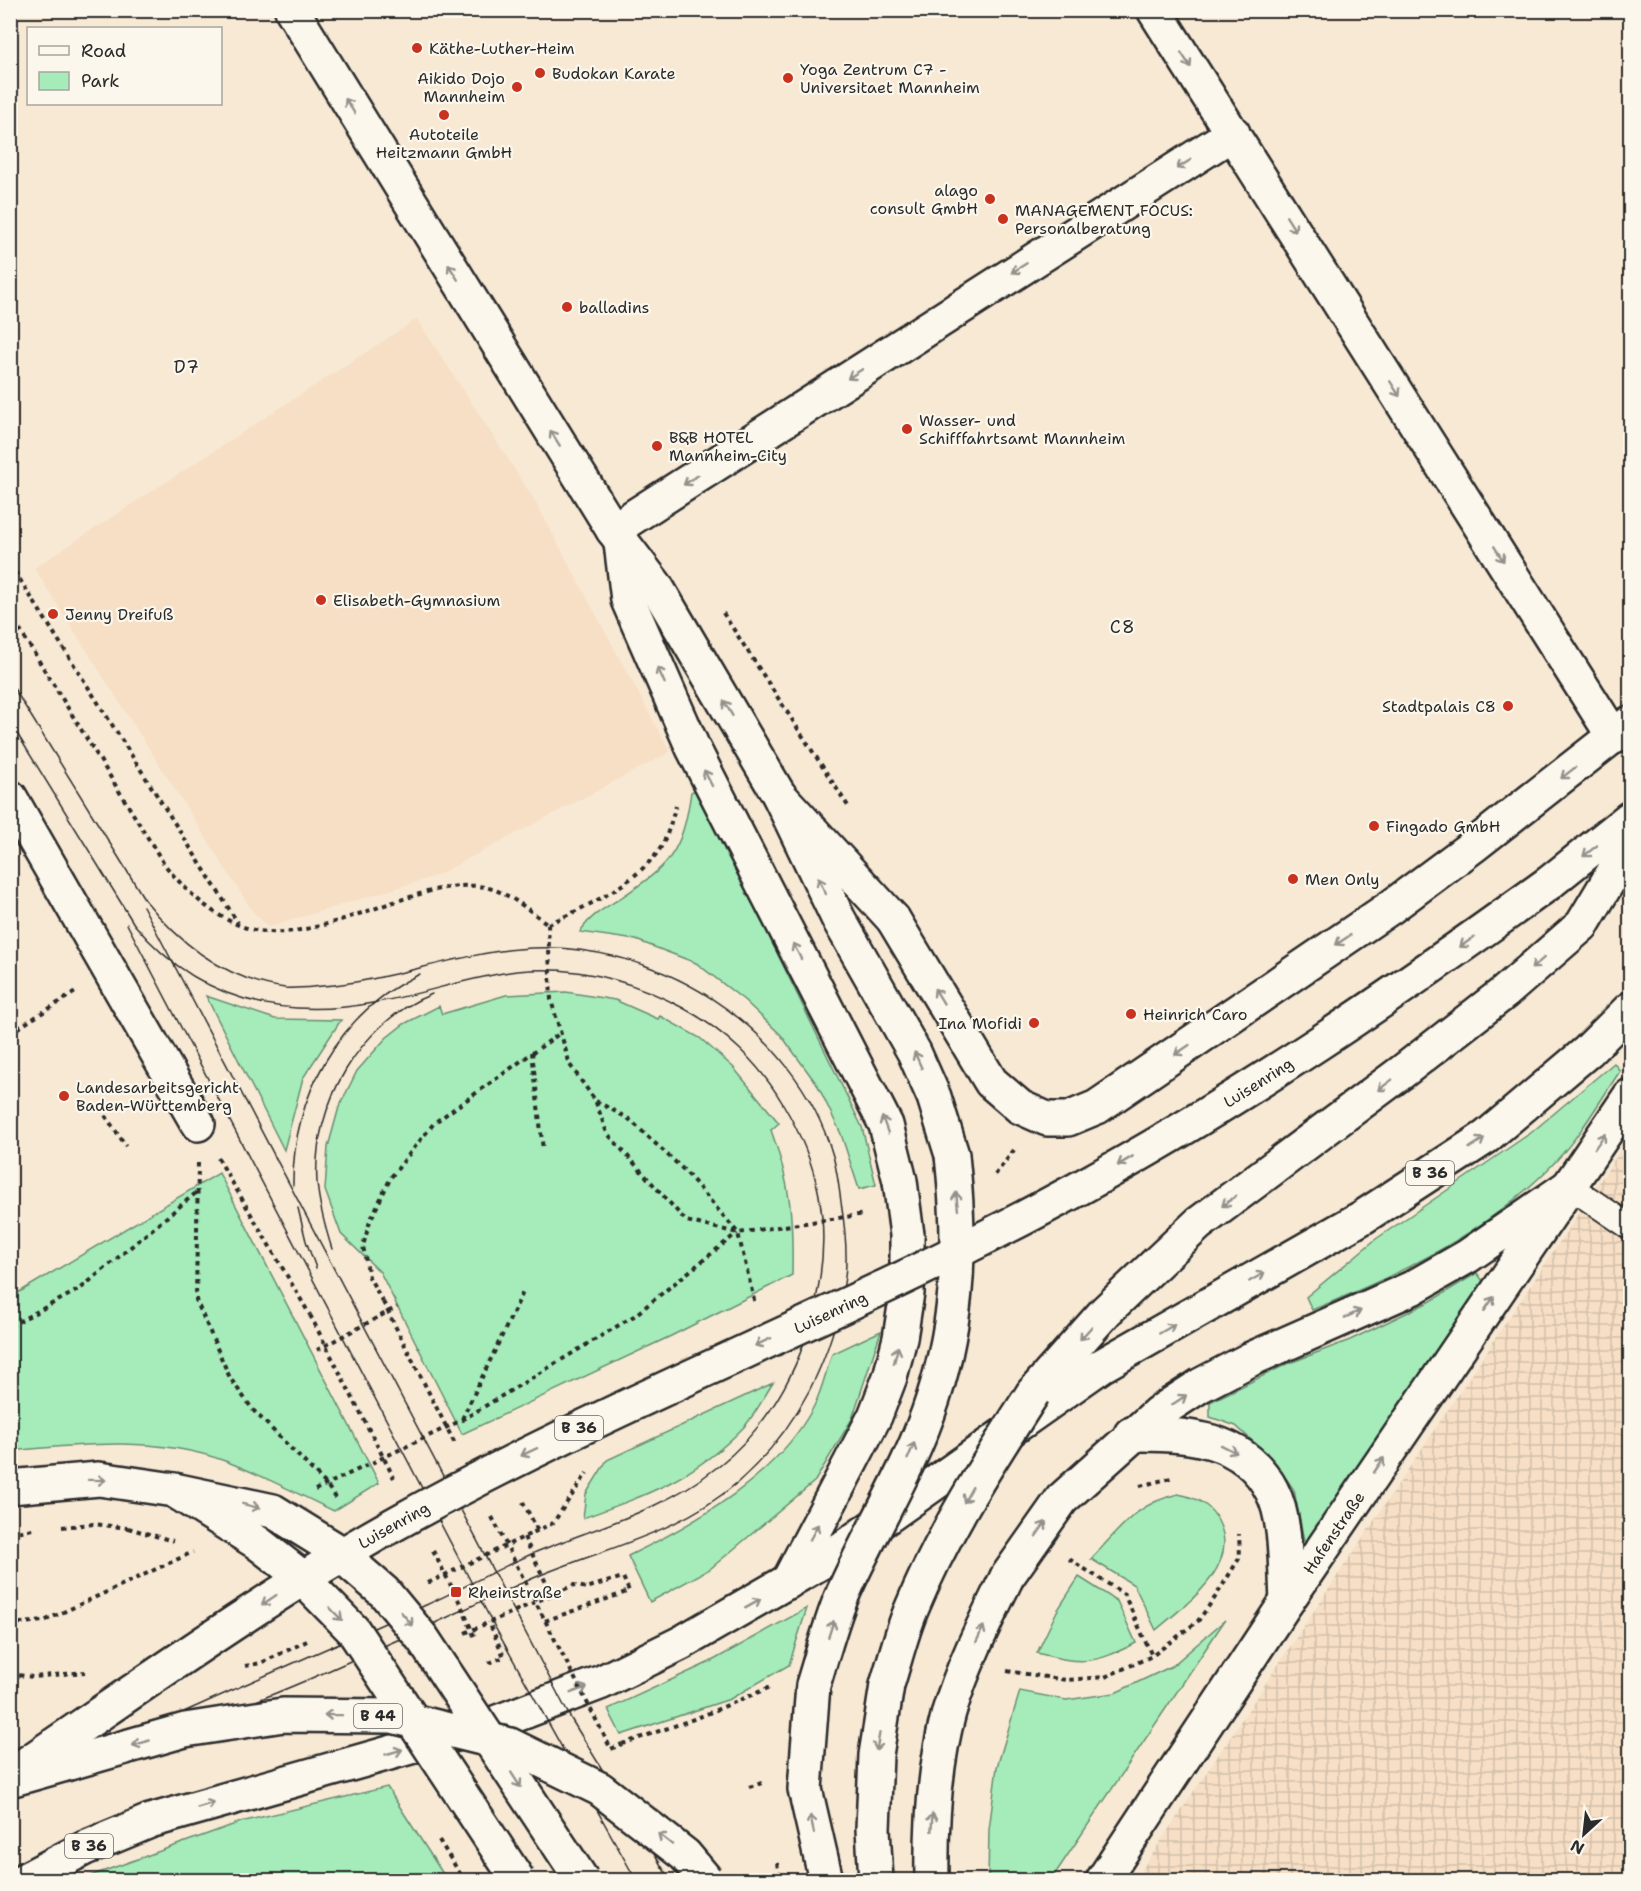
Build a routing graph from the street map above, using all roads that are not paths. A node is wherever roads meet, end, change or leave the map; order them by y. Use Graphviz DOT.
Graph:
graph roads {
  1 [pos="291,10"];
  2 [pos="1154,10"];
  3 [pos="1233,133"];
  4 [pos="617,537"];
  5 [pos="1622,730"];
  6 [pos="779,795"];
  7 [pos="10,797"];
  8 [pos="1630,818"];
  9 [pos="1630,835"];
  10 [pos="1630,1009"];
  11 [pos="1630,1096"];
  12 [pos="198,1124"];
  13 [pos="1569,1186"];
  14 [pos="1630,1227"];
  15 [pos="1131,1434"];
  16 [pos="10,1487"];
  17 [pos="165,1489"];
  18 [pos="787,1584"];
  19 [pos="1287,1601"];
  20 [pos="10,1777"];
  21 [pos="24,1881"];
  22 [pos="518,1881"];
  23 [pos="582,1881"];
  24 [pos="706,1881"];
  25 [pos="826,1881"];
  26 [pos="876,1881"];
  27 [pos="932,1881"];
  28 [pos="1103,1881"];
  4 -- 1 [label="main road, one-way"];
  2 -- 3 [label="main road, one-way"];
  3 -- 4 [label="main road, one-way"];
  3 -- 5 [label="main road, one-way"];
  6 -- 4 [label="main road, one-way"];
  18 -- 4 [label="main road, one-way, bridge"];
  5 -- 6 [label="main road, one-way"];
  25 -- 6 [label="main road, one-way, bridge"];
  7 -- 12 [label="main road"];
  8 -- 20 [label="main road, Luisenring / B 36, one-way, bridge"];
  9 -- 26 [label="main road, one-way, bridge"];
  18 -- 10 [label="main road, B 36, one-way"];
  13 -- 11 [label="main road, Hafenstraße, one-way"];
  13 -- 14 [label="lane"];
  15 -- 13 [label="main road, one-way"];
  19 -- 13 [label="main road, Hafenstraße, one-way"];
  15 -- 19 [label="main road, one-way"];
  27 -- 15 [label="main road, one-way, bridge"];
  16 -- 17 [label="main road, one-way"];
  17 -- 22 [label="main road, one-way, bridge"];
  17 -- 23 [label="main road, one-way, bridge"];
  21 -- 18 [label="main road, B 36, one-way"];
  19 -- 28 [label="main road, Hafenstraße"];
  24 -- 20 [label="main road, B 44, one-way, bridge"];
}
